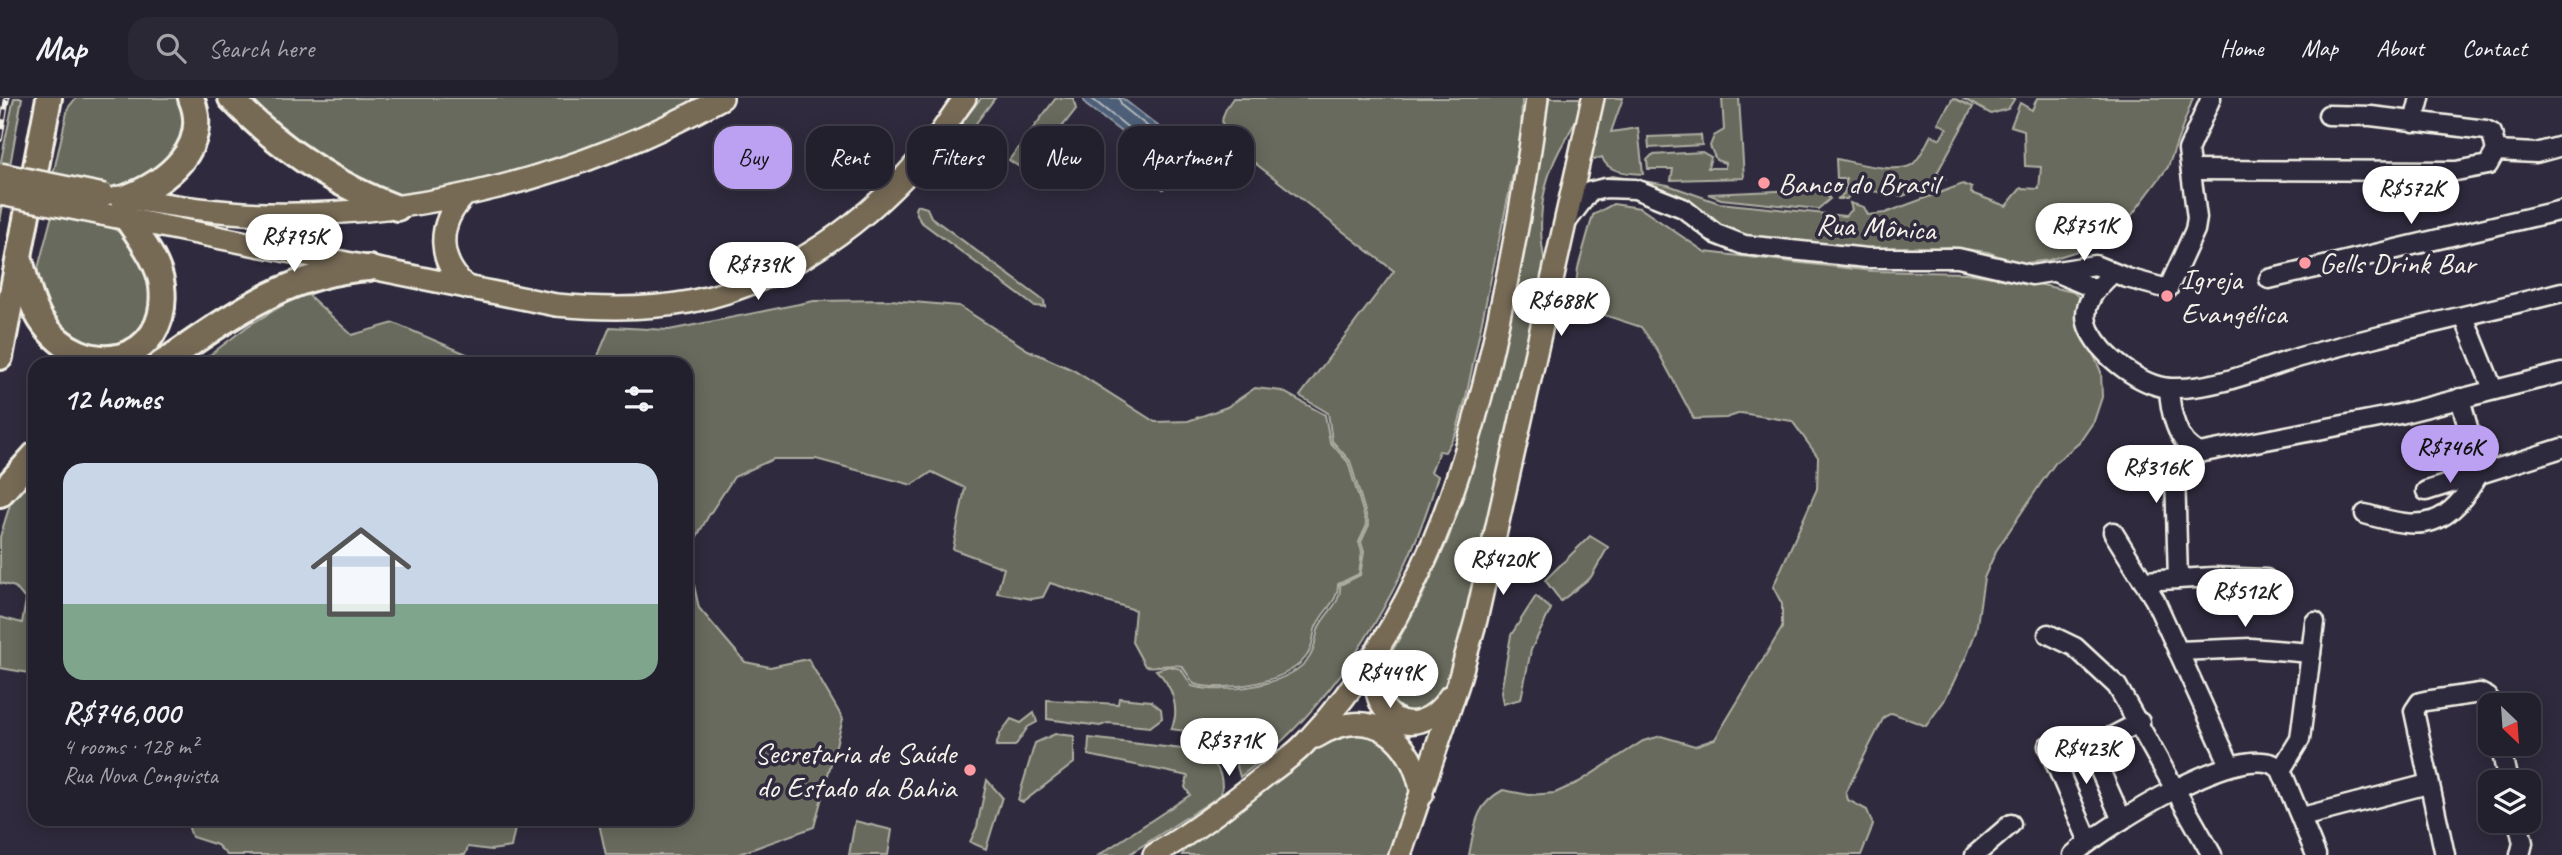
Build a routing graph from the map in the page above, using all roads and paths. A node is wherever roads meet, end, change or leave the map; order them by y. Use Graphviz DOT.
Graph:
graph roads {
  1 [pos="49,98"];
  2 [pos="63,98"];
  3 [pos="191,98"];
  4 [pos="231,98"];
  5 [pos="722,98"];
  6 [pos="965,98"];
  7 [pos="1537,98"];
  8 [pos="1592,98"];
  9 [pos="2211,98"];
  10 [pos="2420,98"];
  11 [pos="2328,115"];
  12 [pos="2414,122"];
  13 [pos="43,134"];
  14 [pos="2562,146"];
  15 [pos="2496,151"];
  16 [pos="2191,170"];
  17 [pos="0,174"];
  18 [pos="0,194"];
  19 [pos="464,197"];
  20 [pos="115,207"];
  21 [pos="397,208"];
  22 [pos="2562,210"];
  23 [pos="1561,230"];
  24 [pos="20,260"];
  25 [pos="369,268"];
  26 [pos="2057,273"];
  27 [pos="2113,273"];
  28 [pos="2269,279"];
  29 [pos="468,288"];
  30 [pos="2095,289"];
  31 [pos="2562,292"];
  32 [pos="2464,317"];
  33 [pos="0,357"];
  34 [pos="84,357"];
  35 [pos="112,357"];
  36 [pos="171,357"];
  37 [pos="2562,373"];
  38 [pos="2169,388"];
  39 [pos="2493,389"];
  40 [pos="2460,398"];
  41 [pos="2190,447"];
  42 [pos="2562,448"];
  43 [pos="28,463"];
  44 [pos="2480,472"];
  45 [pos="2426,491"];
  46 [pos="0,494"];
  47 [pos="2365,514"];
  48 [pos="2113,532"];
  49 [pos="2178,579"];
  50 [pos="2266,579"];
  51 [pos="2143,581"];
  52 [pos="2315,622"];
  53 [pos="2048,634"];
  54 [pos="1388,636"];
  55 [pos="2178,651"];
  56 [pos="2311,653"];
  57 [pos="1458,684"];
  58 [pos="2478,699"];
  59 [pos="2140,722"];
  60 [pos="1306,743"];
  61 [pos="2048,746"];
  62 [pos="2230,765"];
  63 [pos="2281,770"];
  64 [pos="2428,784"];
  65 [pos="2175,791"];
  66 [pos="1422,795"];
  67 [pos="2302,817"];
  68 [pos="2122,820"];
  69 [pos="2011,824"];
  70 [pos="2521,833"];
  71 [pos="2089,842"];
  72 [pos="1173,849"];
  73 [pos="1154,855"];
  74 [pos="1400,855"];
  75 [pos="1975,855"];
  76 [pos="2075,855"];
  77 [pos="2212,855"];
  78 [pos="2316,855"];
  79 [pos="2445,855"];
  80 [pos="2520,855"];
  1 -- 13 [label="highway"];
  2 -- 13 [label="highway"];
  3 -- 20 [label="highway"];
  4 -- 21 [label="highway"];
  5 -- 19 [label="main road"];
  6 -- 29 [label="main road"];
  7 -- 54 [label="main road"];
  8 -- 23 [label="main road"];
  9 -- 16 [label="street"];
  10 -- 12 [label="street"];
  11 -- 12 [label="street"];
  12 -- 15 [label="street"];
  13 -- 24 [label="highway"];
  14 -- 15 [label="street"];
  15 -- 16 [label="street"];
  16 -- 27 [label="street, Rua Mônica"];
  17 -- 20 [label="main road, bridge"];
  18 -- 20 [label="main road, bridge"];
  19 -- 21 [label="main road"];
  19 -- 29 [label="main road"];
  20 -- 21 [label="main road"];
  20 -- 25 [label="main road"];
  20 -- 35 [label="highway"];
  22 -- 28 [label="street"];
  23 -- 26 [label="street, Rua Mônica"];
  23 -- 57 [label="main road"];
  24 -- 33 [label="highway"];
  24 -- 34 [label="highway"];
  25 -- 29 [label="main road"];
  25 -- 36 [label="highway"];
  26 -- 27 [label="street, Rua Mônica"];
  26 -- 30 [label="street"];
  27 -- 30 [label="street"];
  30 -- 38 [label="street"];
  31 -- 32 [label="street"];
  32 -- 38 [label="street"];
  32 -- 39 [label="street"];
  37 -- 39 [label="street"];
  38 -- 41 [label="street"];
  39 -- 40 [label="street"];
  40 -- 41 [label="street"];
  40 -- 44 [label="street"];
  41 -- 49 [label="street"];
  42 -- 44 [label="street"];
  43 -- 46 [label="highway"];
  44 -- 45 [label="street"];
  44 -- 47 [label="street"];
  48 -- 51 [label="street"];
  49 -- 50 [label="street"];
  49 -- 51 [label="street"];
  51 -- 55 [label="street"];
  52 -- 56 [label="street"];
  53 -- 59 [label="street"];
  54 -- 57 [label="main road"];
  54 -- 60 [label="main road"];
  55 -- 56 [label="street"];
  55 -- 62 [label="street"];
  56 -- 63 [label="street"];
  57 -- 66 [label="main road"];
  58 -- 64 [label="street"];
  59 -- 65 [label="street"];
  59 -- 68 [label="street"];
  60 -- 66 [label="main road"];
  60 -- 72 [label="main road"];
  61 -- 71 [label="street"];
  62 -- 63 [label="street"];
  62 -- 65 [label="street"];
  63 -- 67 [label="street"];
  64 -- 67 [label="street"];
  64 -- 79 [label="street"];
  65 -- 68 [label="street"];
  65 -- 77 [label="street"];
  66 -- 74 [label="main road"];
  67 -- 78 [label="street"];
  68 -- 71 [label="street"];
  69 -- 75 [label="street"];
  70 -- 80 [label="street"];
  71 -- 76 [label="street"];
  72 -- 73 [label="main road"];
}
